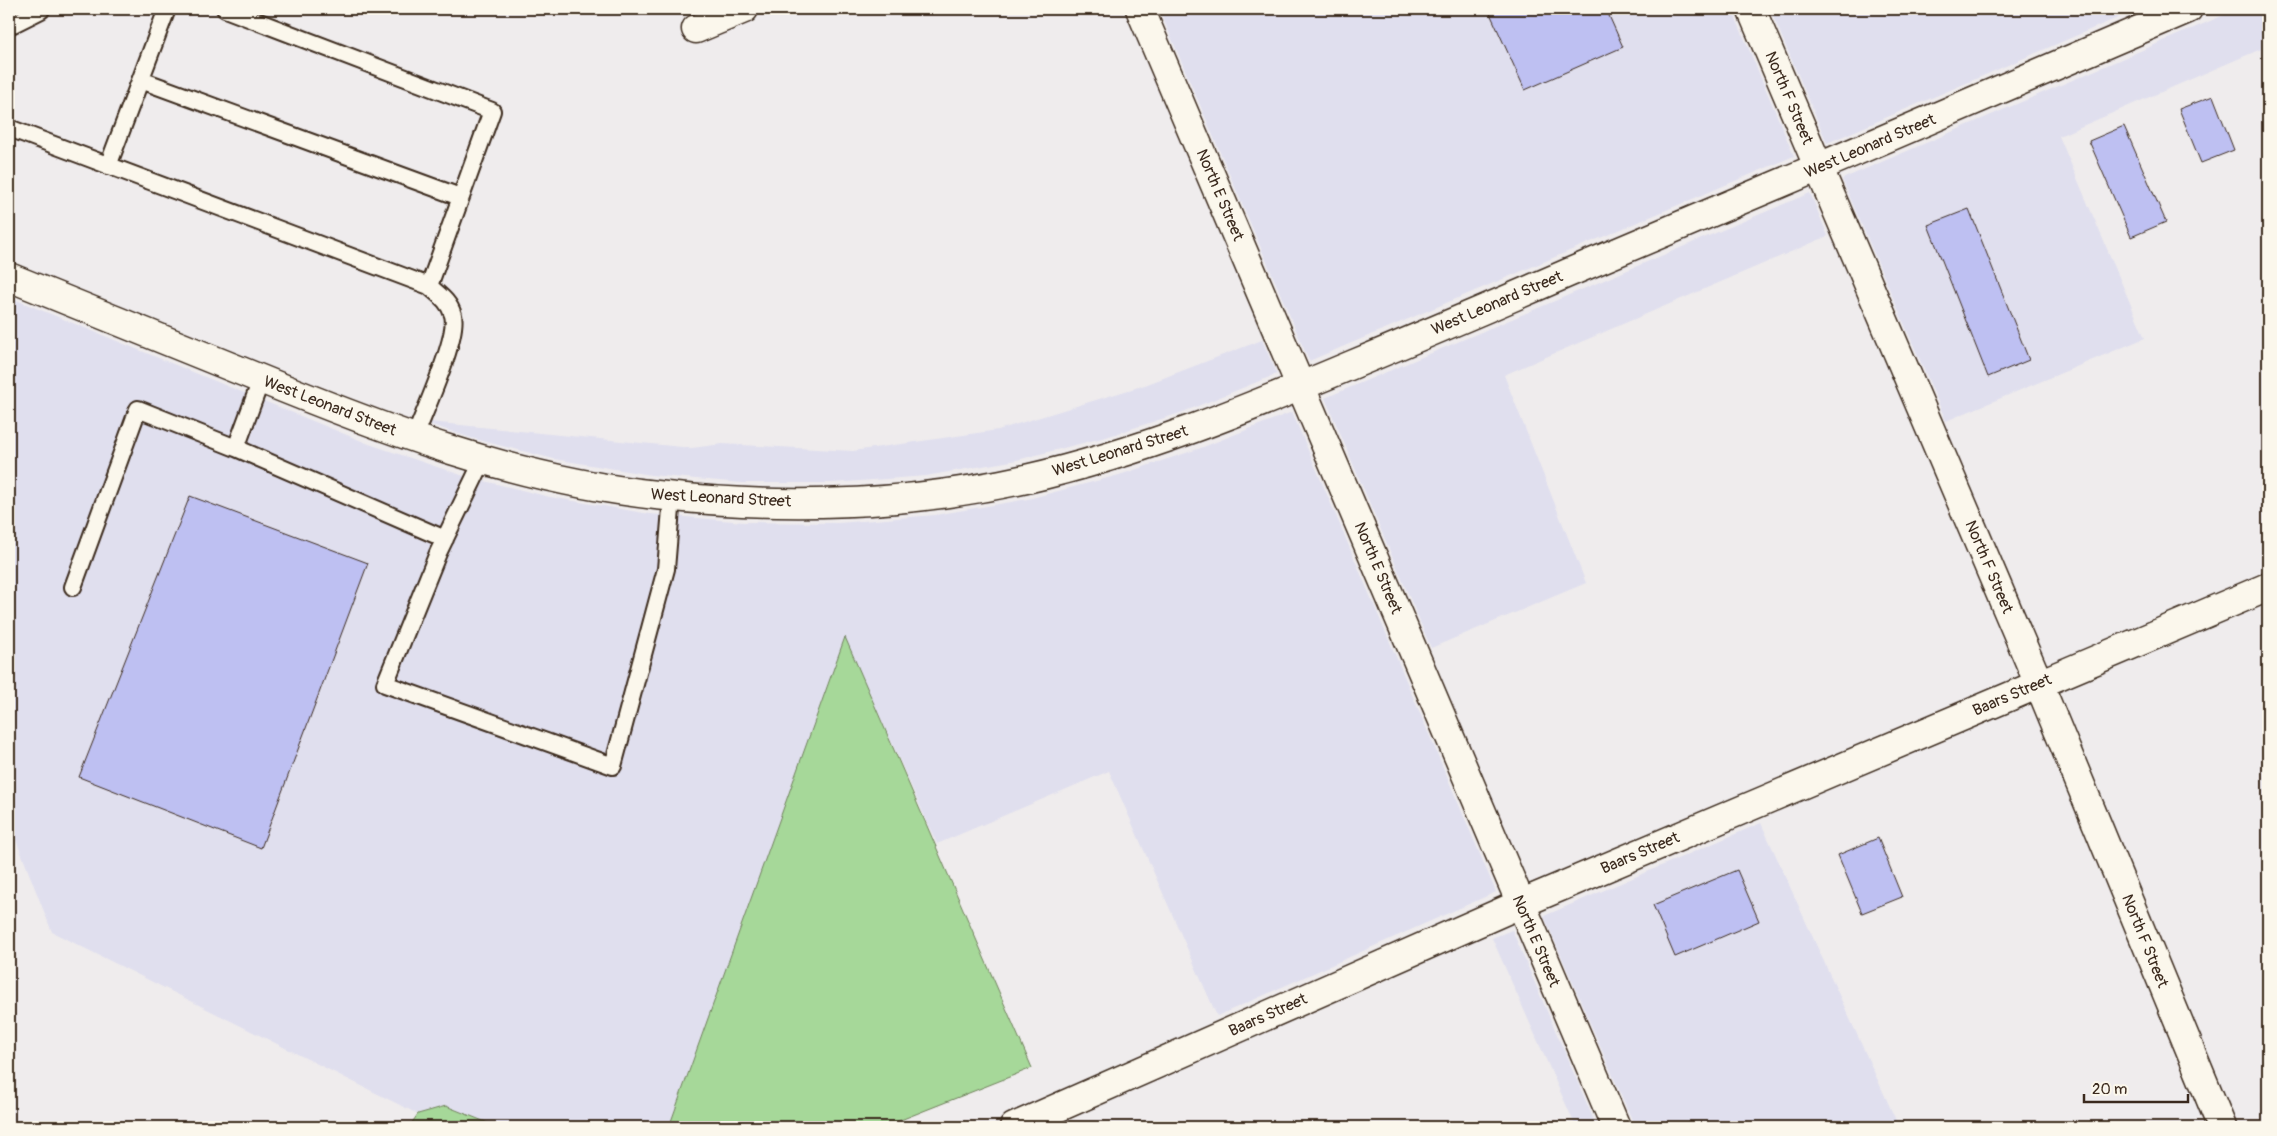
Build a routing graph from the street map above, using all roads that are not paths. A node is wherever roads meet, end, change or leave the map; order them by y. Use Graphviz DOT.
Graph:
graph roads {
  1 [pos="167,9"];
  2 [pos="225,9"];
  3 [pos="744,9"];
  4 [pos="1140,9"];
  5 [pos="1751,9"];
  6 [pos="2188,9"];
  7 [pos="41,10"];
  8 [pos="9,26"];
  9 [pos="696,29"];
  10 [pos="140,80"];
  11 [pos="9,128"];
  12 [pos="108,166"];
  13 [pos="1818,168"];
  14 [pos="460,197"];
  15 [pos="9,277"];
  16 [pos="429,286"];
  17 [pos="261,380"];
  18 [pos="1301,386"];
  19 [pos="414,439"];
  20 [pos="236,448"];
  21 [pos="483,460"];
  22 [pos="672,496"];
  23 [pos="445,539"];
  24 [pos="73,587"];
  25 [pos="2268,587"];
  26 [pos="2039,684"];
  27 [pos="1520,904"];
  28 [pos="1014,1127"];
  29 [pos="1616,1127"];
  30 [pos="2222,1127"];
  1 -- 10 [label="lane"];
  2 -- 14 [label="lane"];
  3 -- 9 [label="street"];
  4 -- 18 [label="street, North E Street"];
  5 -- 13 [label="street, North F Street"];
  6 -- 13 [label="street, West Leonard Street"];
  7 -- 8 [label="lane"];
  10 -- 12 [label="lane"];
  10 -- 14 [label="lane"];
  11 -- 12 [label="lane"];
  12 -- 16 [label="lane"];
  13 -- 18 [label="street, West Leonard Street"];
  13 -- 26 [label="street, North F Street"];
  14 -- 16 [label="lane"];
  15 -- 17 [label="street, West Leonard Street"];
  16 -- 19 [label="lane"];
  17 -- 19 [label="street, West Leonard Street"];
  17 -- 20 [label="lane"];
  18 -- 22 [label="street, West Leonard Street"];
  18 -- 27 [label="street, North E Street"];
  19 -- 21 [label="street, West Leonard Street"];
  20 -- 23 [label="lane"];
  20 -- 24 [label="lane"];
  21 -- 22 [label="street, West Leonard Street"];
  21 -- 23 [label="lane"];
  22 -- 23 [label="lane"];
  25 -- 26 [label="street, Baars Street"];
  26 -- 27 [label="street, Baars Street"];
  26 -- 30 [label="street, North F Street"];
  27 -- 28 [label="street, Baars Street"];
  27 -- 29 [label="street, North E Street"];
}
